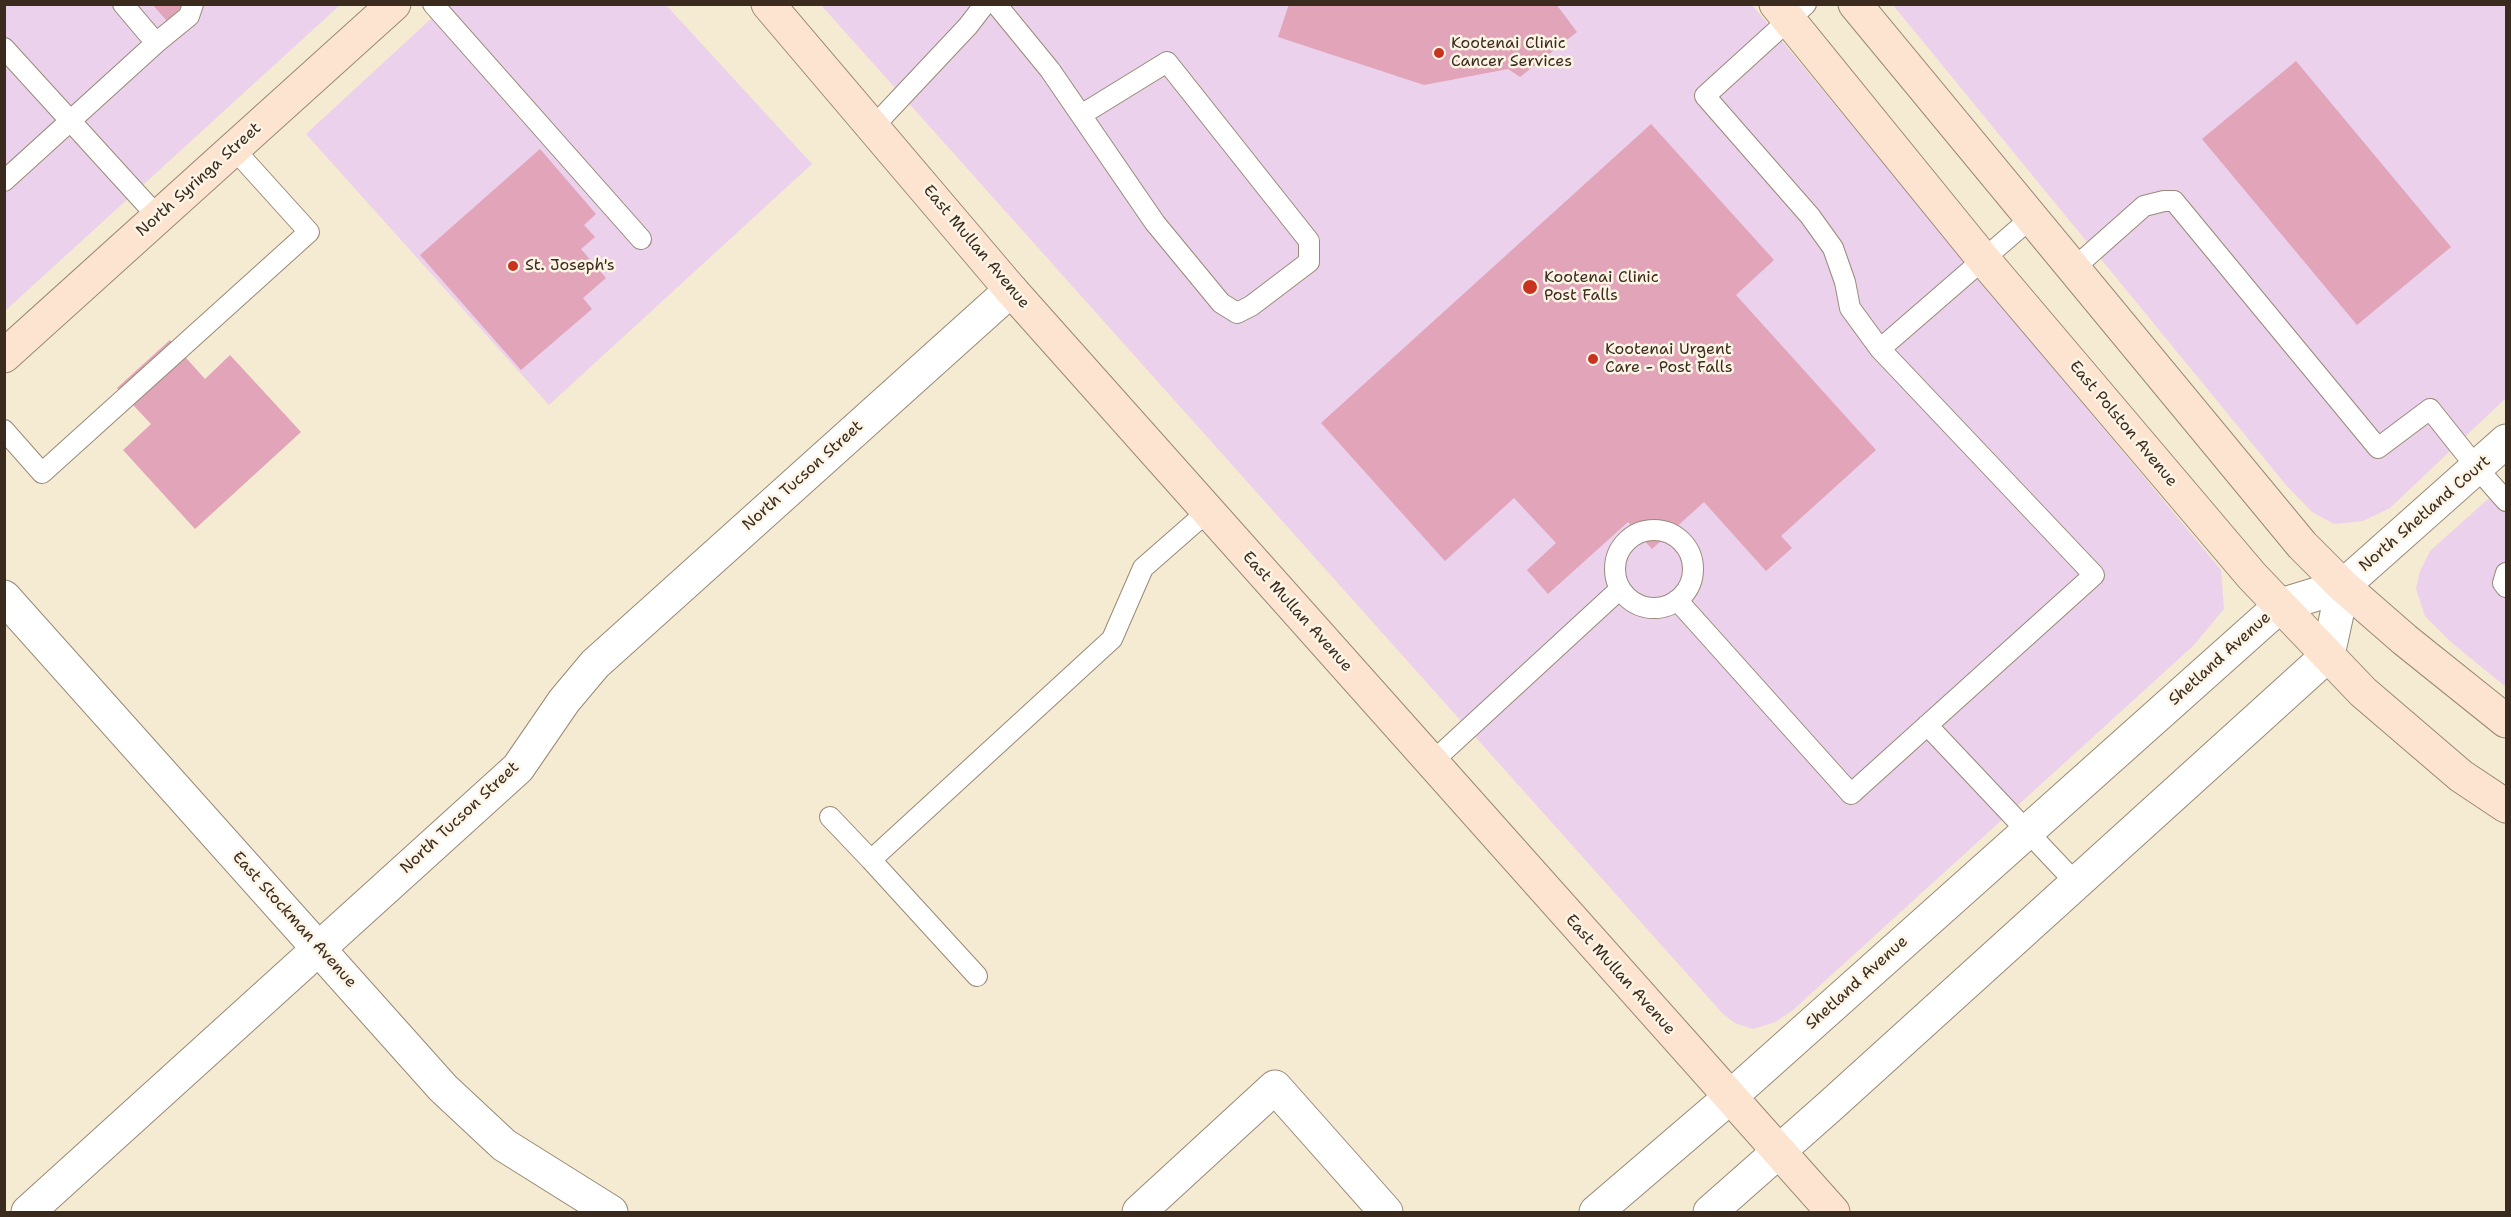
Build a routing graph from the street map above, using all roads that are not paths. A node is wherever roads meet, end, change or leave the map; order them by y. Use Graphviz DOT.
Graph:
graph roads {
  1 [pos="123,4"];
  2 [pos="193,4"];
  3 [pos="394,4"];
  4 [pos="433,4"];
  5 [pos="768,4"];
  6 [pos="985,4"];
  7 [pos="996,4"];
  8 [pos="1855,4"];
  9 [pos="1790,10"];
  10 [pos="156,43"];
  11 [pos="4,48"];
  12 [pos="1081,115"];
  13 [pos="70,121"];
  14 [pos="874,126"];
  15 [pos="234,149"];
  16 [pos="4,181"];
  17 [pos="158,217"];
  18 [pos="2031,218"];
  19 [pos="641,239"];
  20 [pos="1984,260"];
  21 [pos="2073,268"];
  22 [pos="1011,290"];
  23 [pos="1880,348"];
  24 [pos="4,356"];
  25 [pos="4,430"];
  26 [pos="2506,441"];
  27 [pos="2477,468"];
  28 [pos="2506,501"];
  29 [pos="1208,511"];
  30 [pos="2506,573"];
  31 [pos="2343,586"];
  32 [pos="2506,587"];
  33 [pos="1620,589"];
  34 [pos="4,597"];
  35 [pos="1677,600"];
  36 [pos="2281,604"];
  37 [pos="2328,655"];
  38 [pos="2506,721"];
  39 [pos="1927,725"];
  40 [pos="1431,763"];
  41 [pos="2506,806"];
  42 [pos="830,817"];
  43 [pos="2027,831"];
  44 [pos="871,860"];
  45 [pos="2076,883"];
  46 [pos="319,947"];
  47 [pos="978,975"];
  48 [pos="1729,1098"];
  49 [pos="1779,1152"];
  50 [pos="28,1212"];
  51 [pos="611,1212"];
  52 [pos="1139,1212"];
  53 [pos="1386,1212"];
  54 [pos="1596,1212"];
  55 [pos="1710,1212"];
  56 [pos="1833,1212"];
  1 -- 10 [label="lane"];
  2 -- 10 [label="lane"];
  3 -- 15 [label="street, North Syringa Street"];
  4 -- 19 [label="lane"];
  5 -- 14 [label="street, East Mullan Avenue"];
  6 -- 14 [label="lane"];
  7 -- 12 [label="lane"];
  8 -- 18 [label="street"];
  9 -- 20 [label="street, East Polston Avenue"];
  9 -- 23 [label="lane"];
  10 -- 13 [label="lane"];
  11 -- 13 [label="lane"];
  12 -- 12 [label="lane"];
  13 -- 16 [label="lane"];
  13 -- 17 [label="lane"];
  14 -- 22 [label="street, East Mullan Avenue"];
  15 -- 17 [label="street, North Syringa Street"];
  15 -- 25 [label="lane"];
  17 -- 24 [label="street, North Syringa Street"];
  18 -- 20 [label="lane"];
  18 -- 21 [label="street"];
  20 -- 23 [label="lane"];
  20 -- 36 [label="street, East Polston Avenue"];
  21 -- 27 [label="lane"];
  21 -- 31 [label="street"];
  22 -- 29 [label="street, East Mullan Avenue"];
  22 -- 46 [label="street, North Tucson Street"];
  23 -- 39 [label="lane"];
  26 -- 27 [label="street, North Shetland Court"];
  27 -- 28 [label="lane"];
  27 -- 31 [label="street, North Shetland Court"];
  29 -- 40 [label="street, East Mullan Avenue"];
  29 -- 44 [label="lane"];
  30 -- 32 [label="lane"];
  31 -- 36 [label="street, Shetland Avenue"];
  31 -- 37 [label="street"];
  31 -- 38 [label="street"];
  33 -- 35 [label="lane"];
  33 -- 35 [label="lane"];
  33 -- 40 [label="lane"];
  34 -- 46 [label="street, East Stockman Avenue"];
  35 -- 39 [label="lane"];
  36 -- 37 [label="street, East Polston Avenue"];
  36 -- 43 [label="street, Shetland Avenue"];
  37 -- 41 [label="street, East Polston Avenue"];
  37 -- 45 [label="street"];
  39 -- 43 [label="lane"];
  40 -- 48 [label="street, East Mullan Avenue"];
  42 -- 44 [label="lane"];
  43 -- 45 [label="lane"];
  43 -- 48 [label="street, Shetland Avenue"];
  44 -- 47 [label="lane"];
  45 -- 49 [label="street"];
  46 -- 50 [label="street, North Tucson Street"];
  46 -- 51 [label="street, East Stockman Avenue"];
  48 -- 49 [label="street, East Mullan Avenue"];
  48 -- 54 [label="street, Shetland Avenue"];
  49 -- 55 [label="street"];
  49 -- 56 [label="street, East Mullan Avenue"];
  52 -- 53 [label="street"];
}
